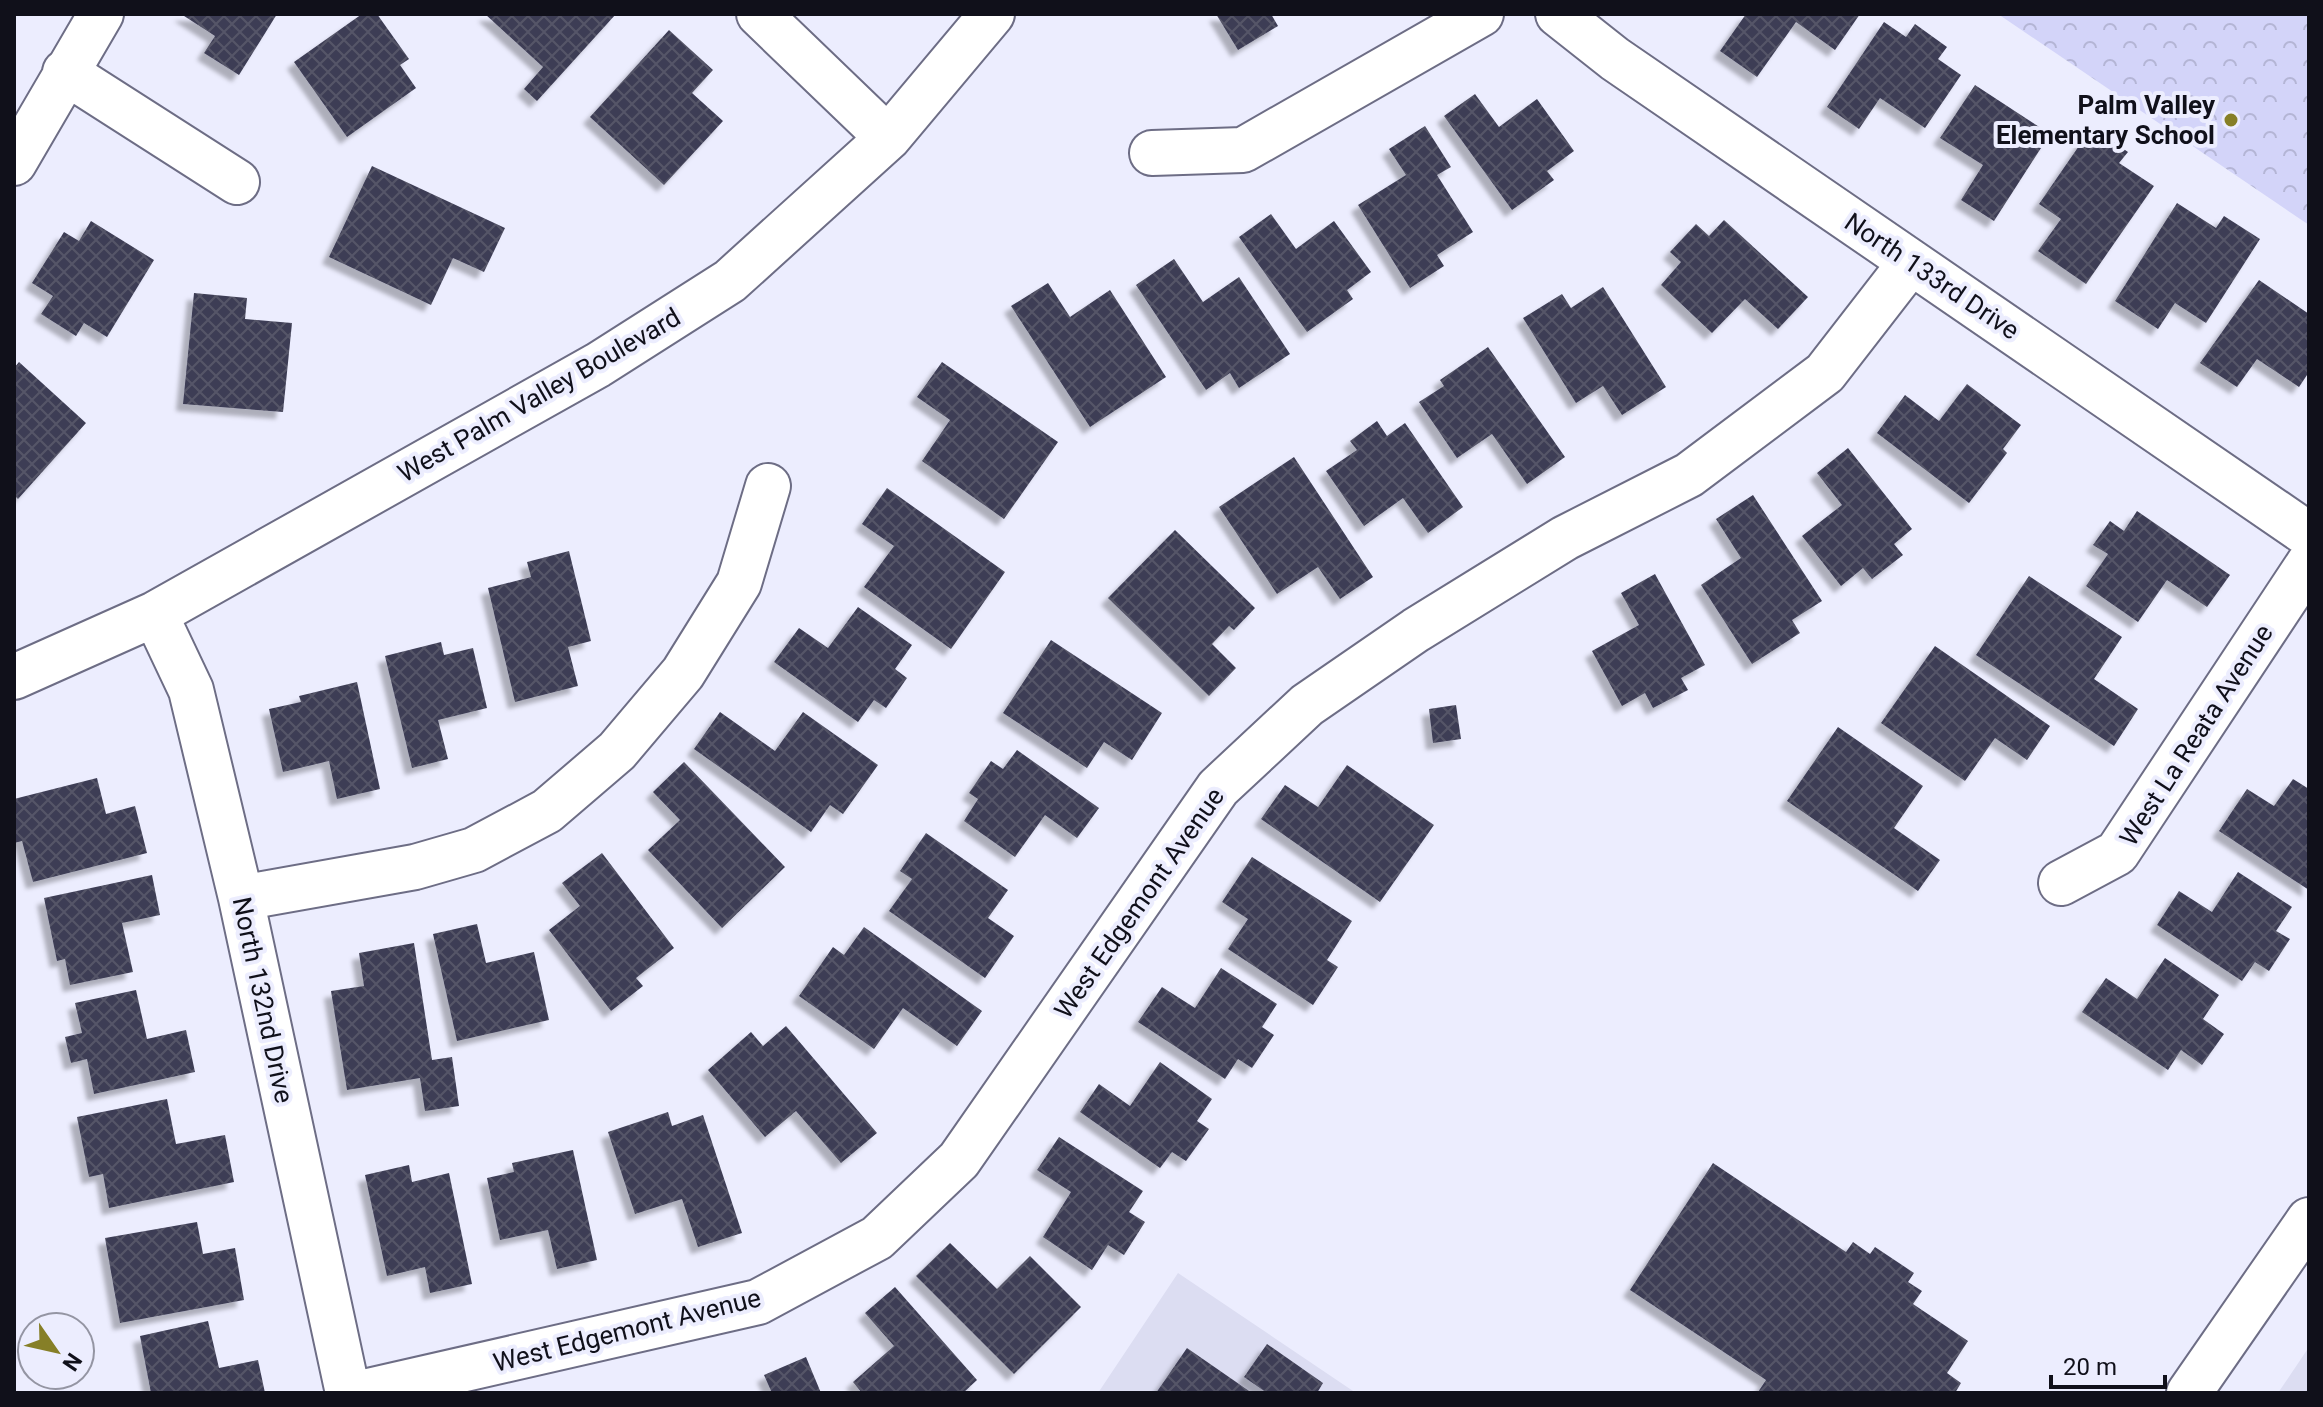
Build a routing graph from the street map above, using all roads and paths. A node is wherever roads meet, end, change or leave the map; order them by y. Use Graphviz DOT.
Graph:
graph roads {
  1 [pos="101,14"];
  2 [pos="759,14"];
  3 [pos="992,14"];
  4 [pos="1481,14"];
  5 [pos="1558,14"];
  6 [pos="65,72"];
  7 [pos="888,138"];
  8 [pos="1152,153"];
  9 [pos="14,163"];
  10 [pos="237,182"];
  11 [pos="1911,262"];
  12 [pos="768,486"];
  13 [pos="2309,535"];
  14 [pos="2309,563"];
  15 [pos="155,614"];
  16 [pos="14,677"];
  17 [pos="2061,883"];
  18 [pos="241,898"];
  19 [pos="2309,1220"];
  20 [pos="348,1393"];
  21 [pos="360,1393"];
  22 [pos="2189,1393"];
  1 -- 6 [label="street"];
  2 -- 7 [label="street"];
  3 -- 7 [label="street, West Palm Valley Boulevard"];
  4 -- 8 [label="street"];
  5 -- 11 [label="street, North 133rd Drive"];
  6 -- 9 [label="street"];
  6 -- 10 [label="street"];
  7 -- 15 [label="street, West Palm Valley Boulevard"];
  11 -- 13 [label="street, North 133rd Drive"];
  11 -- 21 [label="street, West Edgemont Avenue"];
  12 -- 18 [label="street"];
  14 -- 17 [label="street, West La Reata Avenue"];
  15 -- 16 [label="street, West Palm Valley Boulevard"];
  15 -- 18 [label="street, North 132nd Drive"];
  18 -- 20 [label="street, North 132nd Drive"];
  19 -- 22 [label="street"];
}
